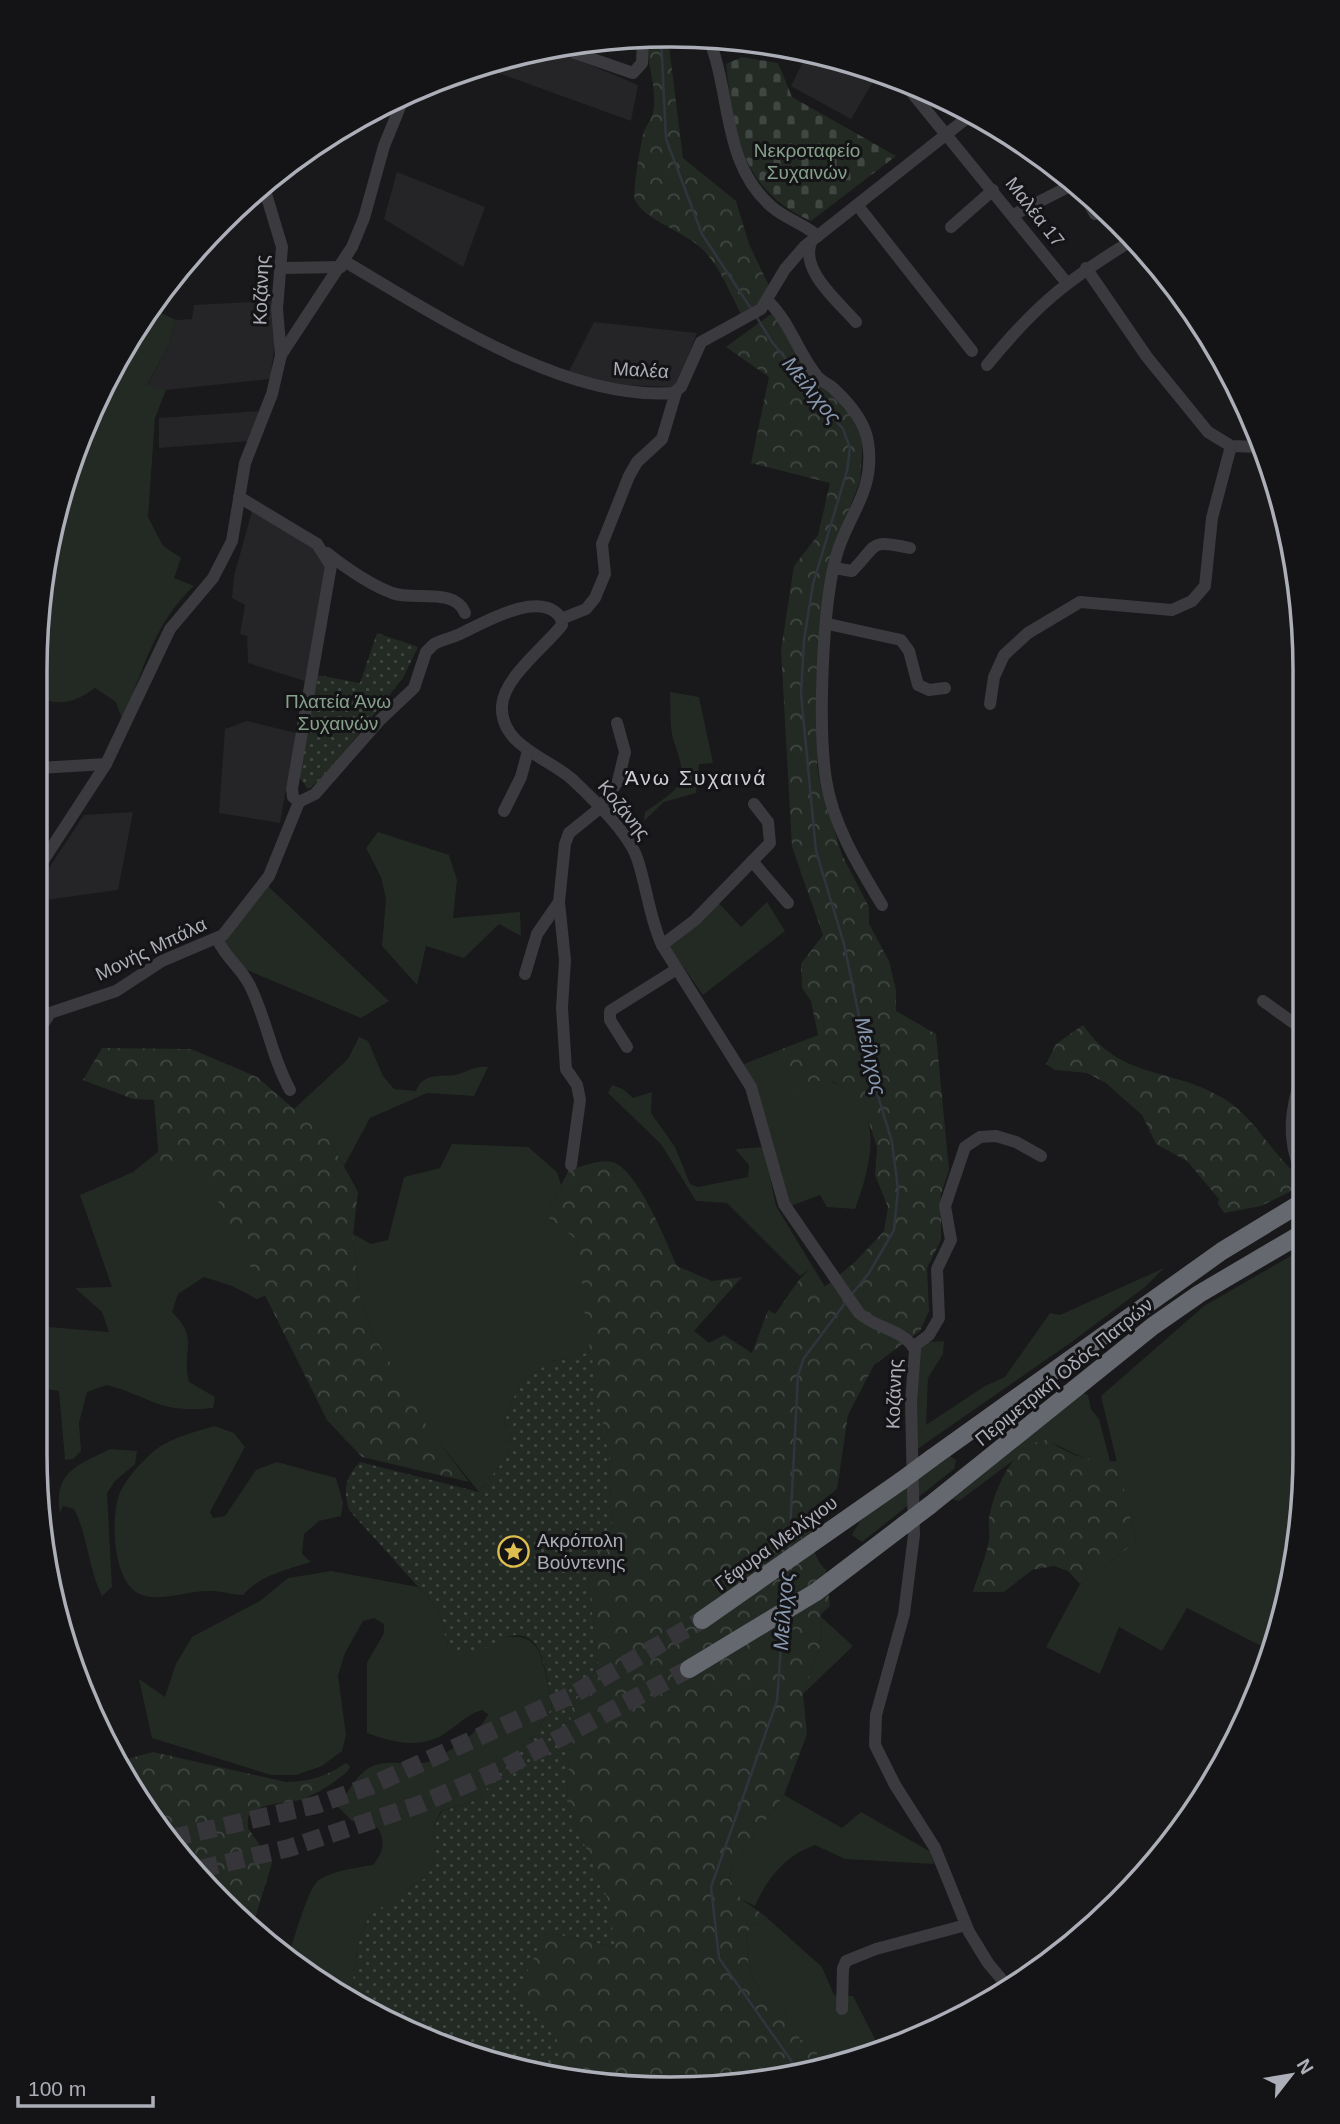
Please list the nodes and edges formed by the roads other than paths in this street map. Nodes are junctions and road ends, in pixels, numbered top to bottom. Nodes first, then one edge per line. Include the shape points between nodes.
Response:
1 (643, 48) edge
2 (712, 49) edge
3 (579, 55) edge
4 (918, 99) edge
5 (399, 109) edge
6 (963, 121) edge
7 (947, 133) junction
8 (1065, 189) edge
9 (993, 190) junction
10 (267, 196) edge
11 (859, 206) junction
12 (1013, 215) junction
13 (951, 227) dead end
14 (815, 238) junction
15 (1124, 245) edge
16 (342, 264) junction
17 (283, 268) junction
18 (1086, 268) junction
19 (1066, 282) junction
20 (759, 310) junction
21 (856, 323) dead end
22 (972, 351) dead end
23 (281, 355) junction
24 (987, 365) dead end
25 (676, 392) junction
26 (1231, 446) junction
27 (1251, 447) edge
28 (239, 497) junction
29 (910, 548) dead end
30 (324, 551) junction
31 (834, 568) junction
32 (465, 613) dead end
33 (561, 619) junction
34 (828, 624) junction
35 (945, 688) dead end
36 (990, 704) dead end
37 (617, 723) dead end
38 (528, 751) junction
39 (106, 764) junction
40 (47, 768) edge
41 (299, 802) junction
42 (754, 804) dead end
43 (600, 808) junction
44 (504, 811) dead end
45 (47, 855) edge
46 (752, 861) junction
47 (559, 902) junction
48 (788, 903) dead end
49 (882, 905) dead end
50 (217, 939) junction
51 (662, 945) junction
52 (677, 969) junction
53 (525, 974) dead end
54 (1263, 1001) dead end
55 (47, 1018) edge
56 (1293, 1023) edge
57 (627, 1047) dead end
58 (290, 1090) dead end
59 (1293, 1121) edge
60 (1293, 1149) edge
61 (1041, 1156) dead end
62 (571, 1165) dead end
63 (1293, 1208) edge
64 (1293, 1239) edge
65 (913, 1347) junction
66 (856, 1512) joint
67 (702, 1620) tunnel mouth
68 (689, 1669) tunnel mouth
69 (966, 1925) junction
70 (1002, 1980) edge
71 (842, 2009) dead end

1 - 3 street via 642,63 633,74
2 - 14 street via 727,124 750,181 773,208
4 - 7 street, Μαλέα 17
5 - 16 street via 364,218
6 - 7 street
7 - 9 street, Μαλέα 17
7 - 11 street
8 - 12 street
9 - 12 street, Μαλέα 17
9 - 13 street
10 - 17 street, Κοζάνης via 281,238
11 - 14 street
11 - 22 street
12 - 19 street, Μαλέα 17
14 - 20 street via 789,264
14 - 21 street via 808,255 814,270
15 - 18 street
16 - 17 street
16 - 23 street
16 - 25 street, Μαλέα via 463,331 557,374 600,387
17 - 23 street, Κοζάνης via 277,309
18 - 19 street
18 - 26 street via 1168,383 1208,432
19 - 24 street via 1031,313
20 - 25 street, Μαλέα via 701,342
20 - 31 street via 783,320 815,373 858,417 868,438 867,481
23 - 28 street, Κοζάνης via 245,463
25 - 33 street via 662,439 629,476 602,547 605,574 595,598 586,609
26 - 27 street
26 - 36 street via 1212,518 1209,572 1202,592 1184,607 1172,610 1080,601 1028,633 1004,655 994,677
28 - 30 street
28 - 39 street, Κοζάνης via 234,534 223,562 170,629
29 - 31 street via 880,542 852,571
30 - 32 street via 391,593 448,597 457,600
30 - 41 street via 331,574 292,789
31 - 34 street
33 - 38 street, Κοζάνης via 562,625 519,674 503,701 505,722
33 - 41 street via 544,608 511,610 434,644 426,652 414,688 315,794
34 - 35 street via 901,640 909,651 918,685 929,690
34 - 49 street via 824,661 826,781 851,854
37 - 43 street via 624,763
38 - 43 street, Κοζάνης via 569,777
38 - 44 street
39 - 40 street
39 - 45 street, Κοζάνης
41 - 50 street, Μονής Μπάλα via 269,876 239,918
42 - 46 street via 771,831 770,843
43 - 47 street via 569,833
43 - 51 street, Κοζάνης via 636,855
46 - 48 street
46 - 51 street via 695,920
47 - 53 street via 537,934
47 - 62 street via 565,951 566,1069 580,1100
50 - 55 street, Μονής Μπάλα via 162,961 116,991
50 - 58 street via 227,959 249,983
51 - 52 street, Κοζάνης
52 - 57 street via 610,1011 610,1020
52 - 65 street, Κοζάνης via 751,1087 784,1204 864,1318 902,1336
54 - 56 street
59 - 60 street
61 - 65 street via 996,1136 980,1137 965,1147 945,1206 951,1240 937,1269 939,1318 929,1335
63 - 66 highway, Περιμετρική Οδός Πατρών, bridge via 1222,1251
64 - 68 highway, Περιμετρική Οδός Πατρών, bridge via 1153,1326 862,1558
65 - 69 street, Κοζάνης via 912,1552 899,1636 876,1714 875,1745 935,1848
66 - 67 highway, Γέφυρα Μειλίχιου
69 - 70 street, Κοζάνης
69 - 71 street via 846,1961

